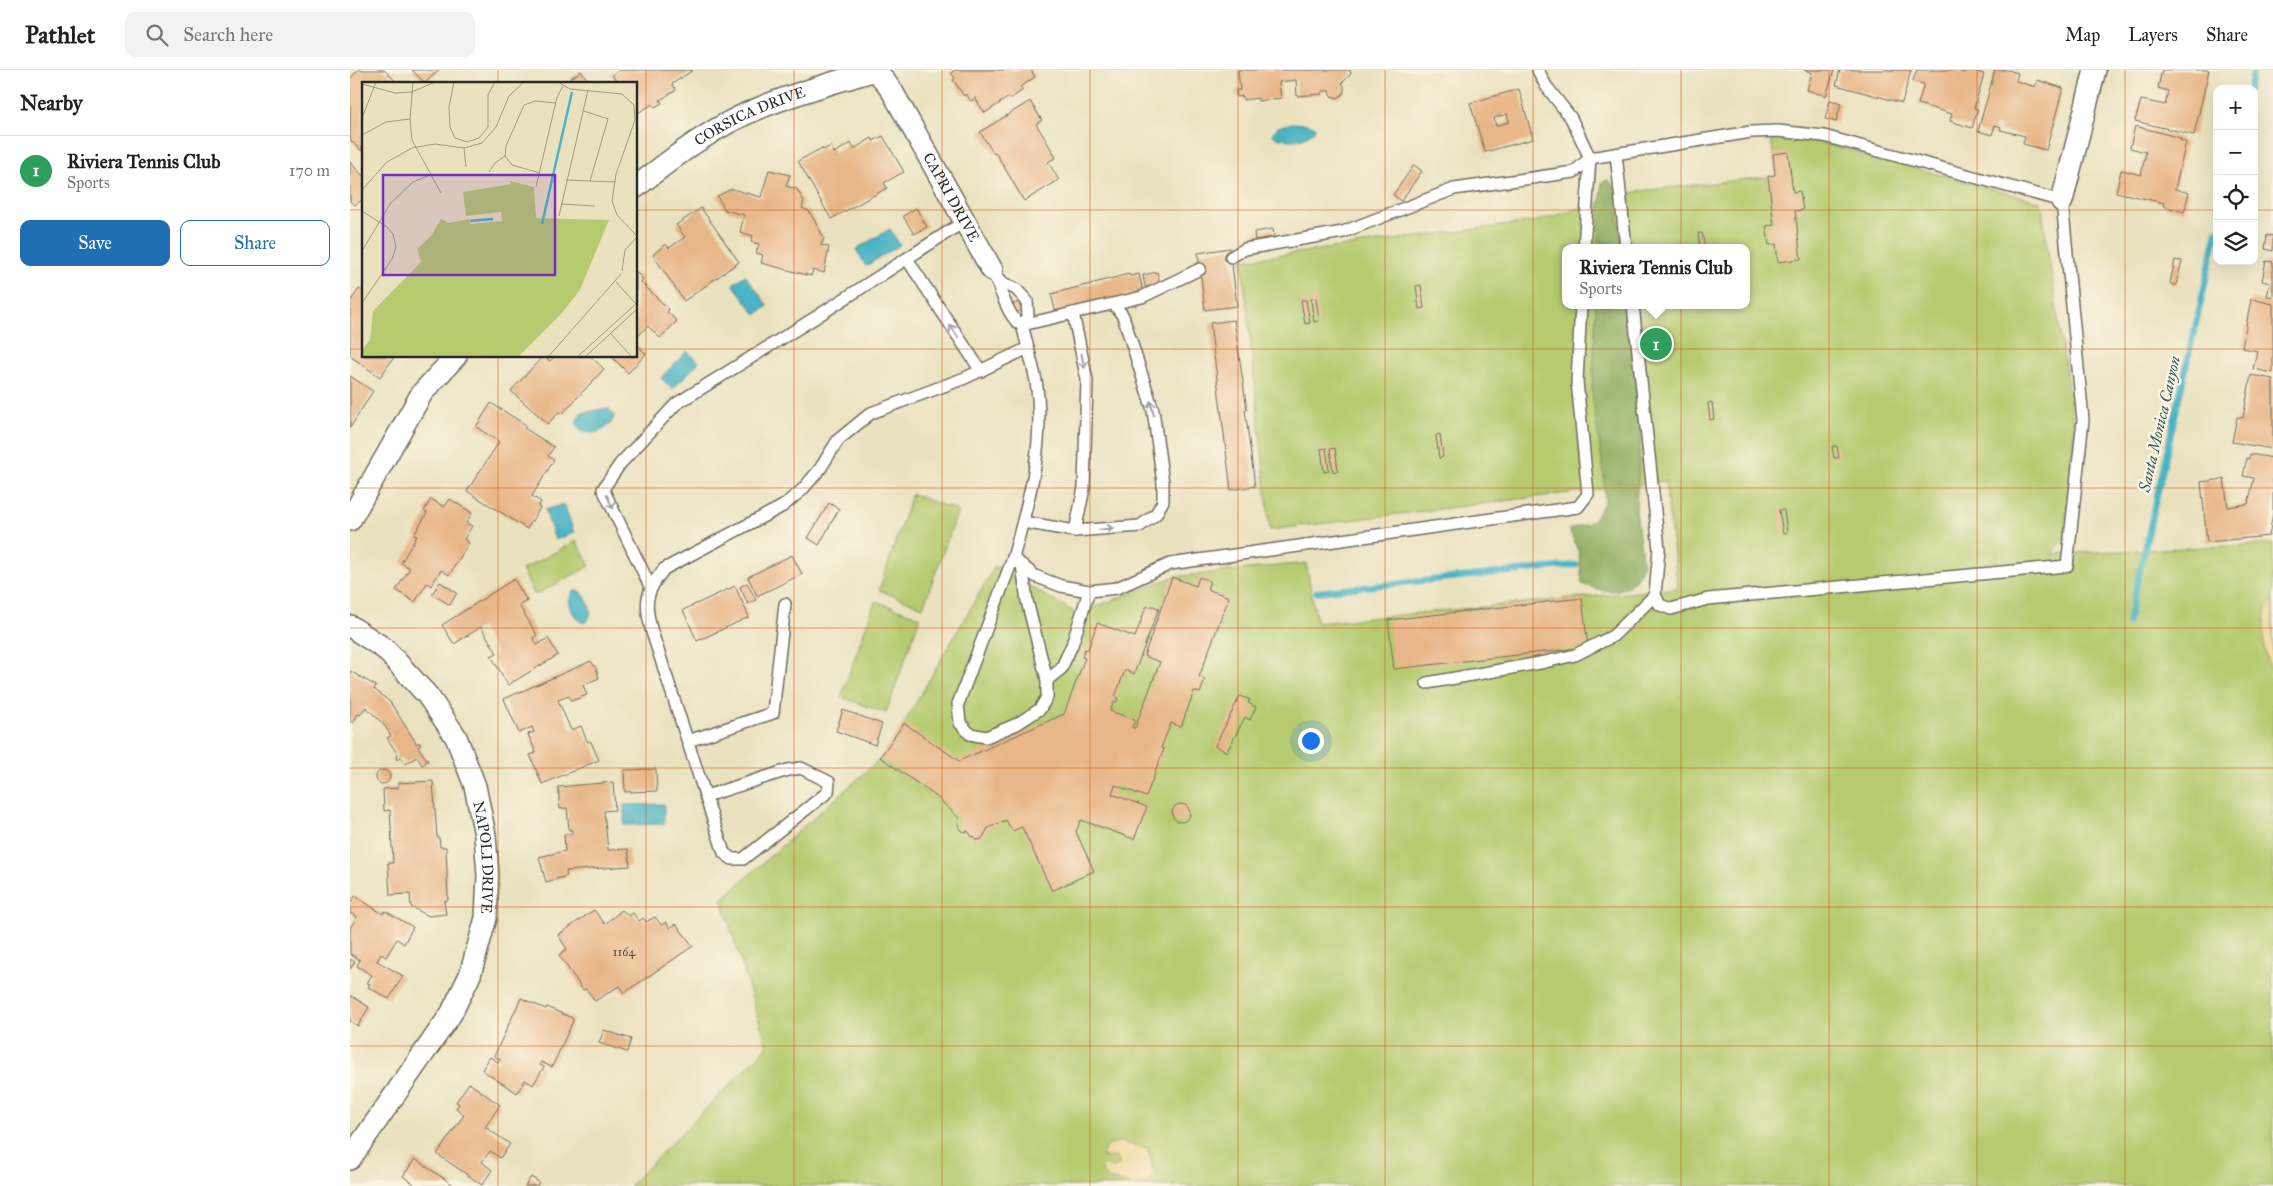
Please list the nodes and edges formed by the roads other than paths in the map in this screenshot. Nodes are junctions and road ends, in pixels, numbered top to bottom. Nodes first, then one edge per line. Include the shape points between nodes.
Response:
1 (875, 70) edge
2 (1538, 70) edge
3 (2095, 70) edge
4 (1616, 154) junction
5 (1590, 158) junction
6 (638, 185) edge
7 (2062, 201) junction
8 (965, 221) junction
9 (1584, 244) edge
10 (1626, 244) edge
11 (1231, 257) dead end
12 (907, 259) junction
13 (1200, 269) dead end
14 (992, 270) junction
15 (1114, 304) junction
16 (1581, 309) edge
17 (1633, 309) edge
18 (1073, 313) junction
19 (1022, 325) junction
20 (1028, 348) junction
21 (454, 358) edge
22 (981, 371) junction
23 (350, 520) edge
24 (1023, 522) junction
25 (1075, 531) junction
26 (1013, 558) junction
27 (1022, 565) junction
28 (650, 588) junction
29 (1089, 591) junction
30 (1655, 595) junction
31 (785, 604) dead end
32 (350, 626) edge
33 (1047, 680) junction
34 (1427, 682) dead end
35 (688, 741) junction
36 (706, 796) junction
37 (350, 1159) edge

1 - 6 street, CORSICA DRIVE via 761,107 683,150
1 - 8 street, CAPRI DRIVE via 892,91
2 - 5 lane via 1571,118
3 - 7 street
4 - 5 lane
4 - 7 lane via 1751,132 1778,131 1824,136
4 - 10 lane
5 - 9 lane
5 - 11 lane via 1574,172 1454,189 1343,232 1245,249
7 - 30 lane via 2083,420 2067,566 1708,598 1671,609 1660,605
8 - 12 lane
8 - 14 street, CAPRI DRIVE
22 -> 12 lane
12 -> 28 lane via 676,404 634,448 603,489
13 - 15 lane via 1142,297
14 - 19 lane, CAPRI DRIVE via 1012,316
14 - 19 lane via 1027,301 1028,315
15 - 18 lane
25 -> 15 lane via 1140,526 1156,514 1163,500 1154,410 1123,316
16 - 29 lane via 1577,381 1588,494 1578,507 1170,564 1116,588
17 - 30 lane via 1659,549
18 - 19 lane
18 -> 25 lane via 1087,380 1084,488
19 - 20 lane
20 - 22 lane
20 - 24 lane via 1036,382 1038,458
21 - 23 street via 422,393
22 - 28 lane via 871,413 838,440 820,469 783,506 664,570
24 - 25 lane
24 - 26 lane
26 - 27 lane
26 - 33 lane via 958,704 960,722 970,734 986,736 1017,724 1040,709 1047,696
27 - 29 lane via 1035,576 1061,586
27 - 33 lane via 1027,601
28 - 35 lane via 646,611
29 - 33 lane via 1061,669
30 - 34 lane via 1613,636 1575,654
31 - 35 lane via 773,713
32 - 37 street, NAPOLI DRIVE via 385,649 428,696 456,737 475,786 485,835 488,874 486,918 470,975 451,1014
35 - 36 lane
36 - 36 lane via 724,853 732,859 743,859 828,792 829,782 801,768

